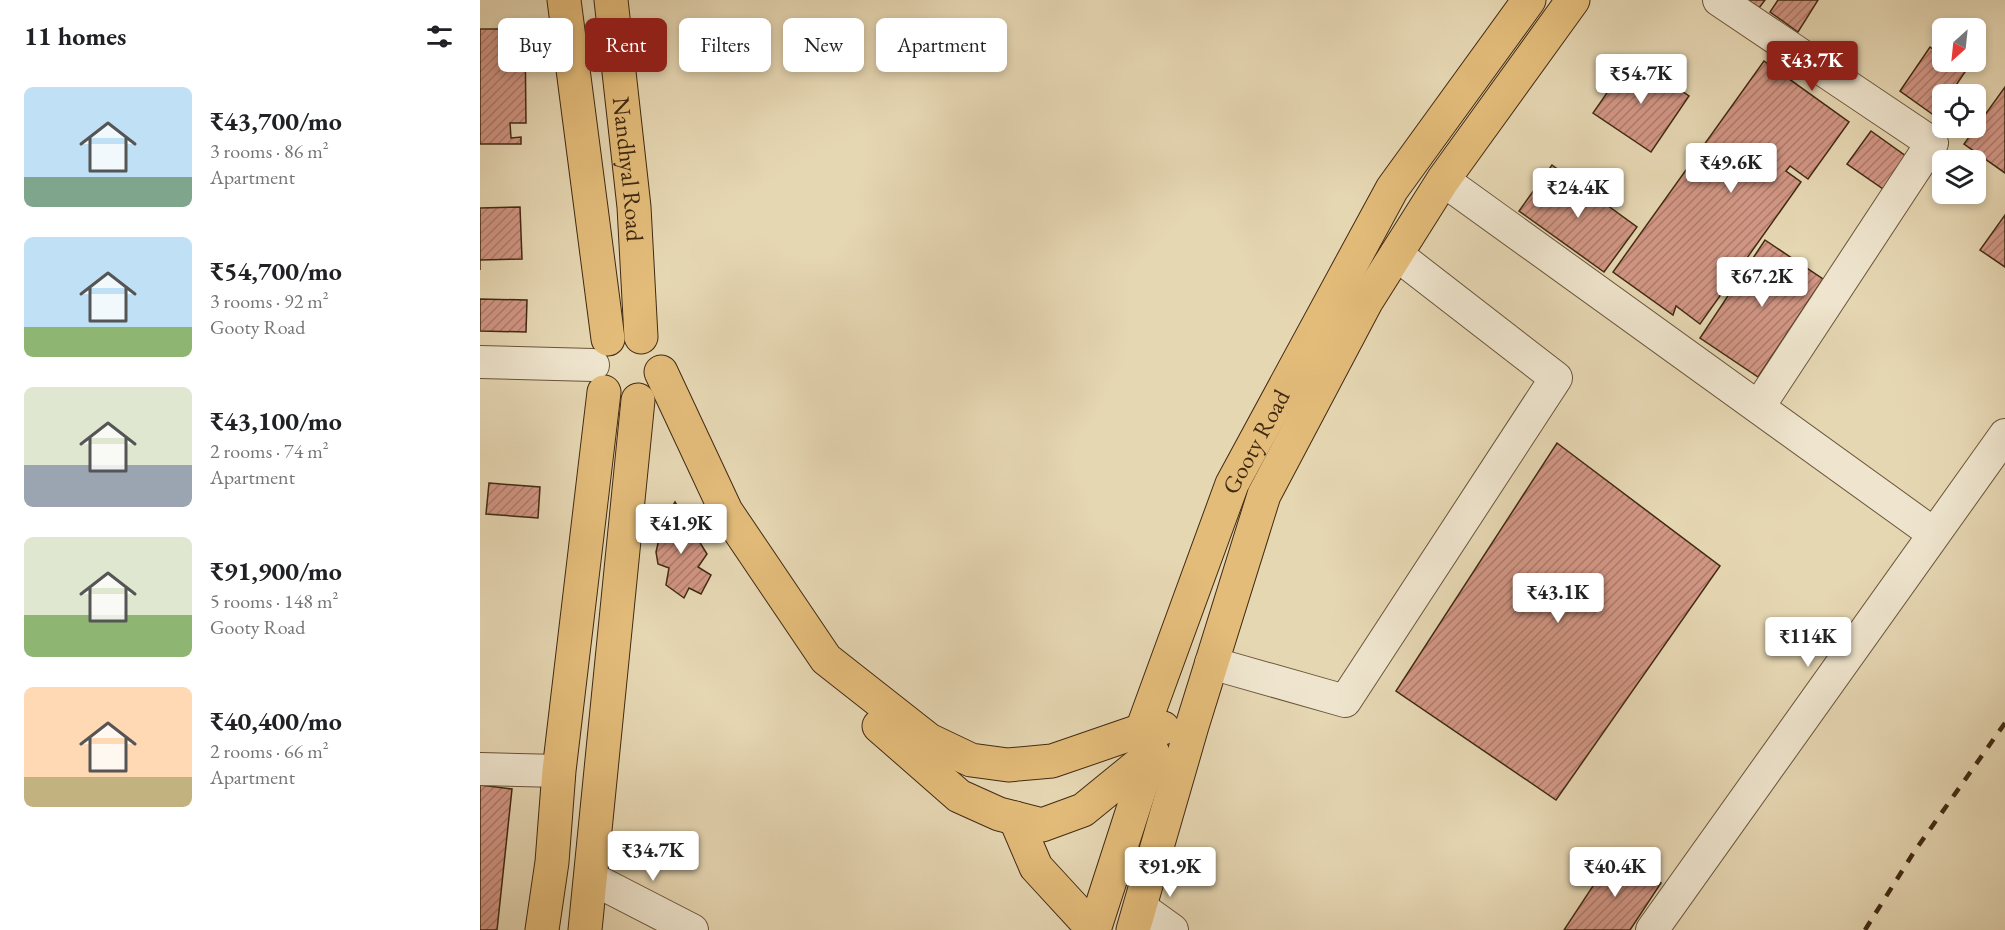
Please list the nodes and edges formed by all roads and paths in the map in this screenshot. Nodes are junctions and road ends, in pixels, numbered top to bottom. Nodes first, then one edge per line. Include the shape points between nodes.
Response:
1 (564, 0) edge
2 (611, 0) edge
3 (1529, 0) edge
4 (1574, 0) edge
5 (1719, 0) edge
6 (1443, 180) junction
7 (1396, 254) junction
8 (641, 337) junction
9 (480, 362) edge
10 (602, 365) junction
11 (661, 372) junction
12 (638, 400) junction
13 (1759, 406) junction
14 (2005, 435) edge
15 (1934, 534) junction
16 (1211, 663) junction
17 (833, 665) junction
18 (1192, 726) junction
19 (1147, 742) junction
20 (480, 769) edge
21 (559, 771) junction
22 (1015, 818) junction
23 (591, 878) junction
24 (1136, 919) edge
25 (542, 930) edge
26 (585, 930) edge
27 (692, 930) edge
28 (1094, 930) edge
29 (1172, 930) edge
30 (1652, 930) edge

1 - 10 main road
2 - 8 main road, Nandhyal Road via 634,207
3 - 19 main road, Gooty Road via 1392,189 1232,484
4 - 6 main road, Gooty Road
5 - 13 street via 1932,142
6 - 7 main road, Gooty Road
6 - 13 street
7 - 16 main road, Gooty Road via 1366,302 1264,495
7 - 16 street via 1556,378 1345,701
8 - 10 main road via 624,334
8 - 11 main road via 659,355
9 - 10 street
10 - 12 main road via 620,401
10 - 21 main road
11 - 12 main road via 653,389
11 - 17 main road via 726,511
12 - 23 main road
13 - 15 street
14 - 15 street
15 - 30 street
16 - 18 main road, Gooty Road
17 - 19 main road via 929,740 971,760 1008,765 1052,761
17 - 22 main road via 840,685 912,757 959,796
18 - 19 main road
18 - 24 main road, Gooty Road
19 - 22 main road via 1083,810 1042,825
19 - 28 main road, Gooty Road
20 - 21 street
21 - 25 main road
22 - 28 main road via 1036,867
23 - 26 main road
23 - 27 street
24 - 29 street

